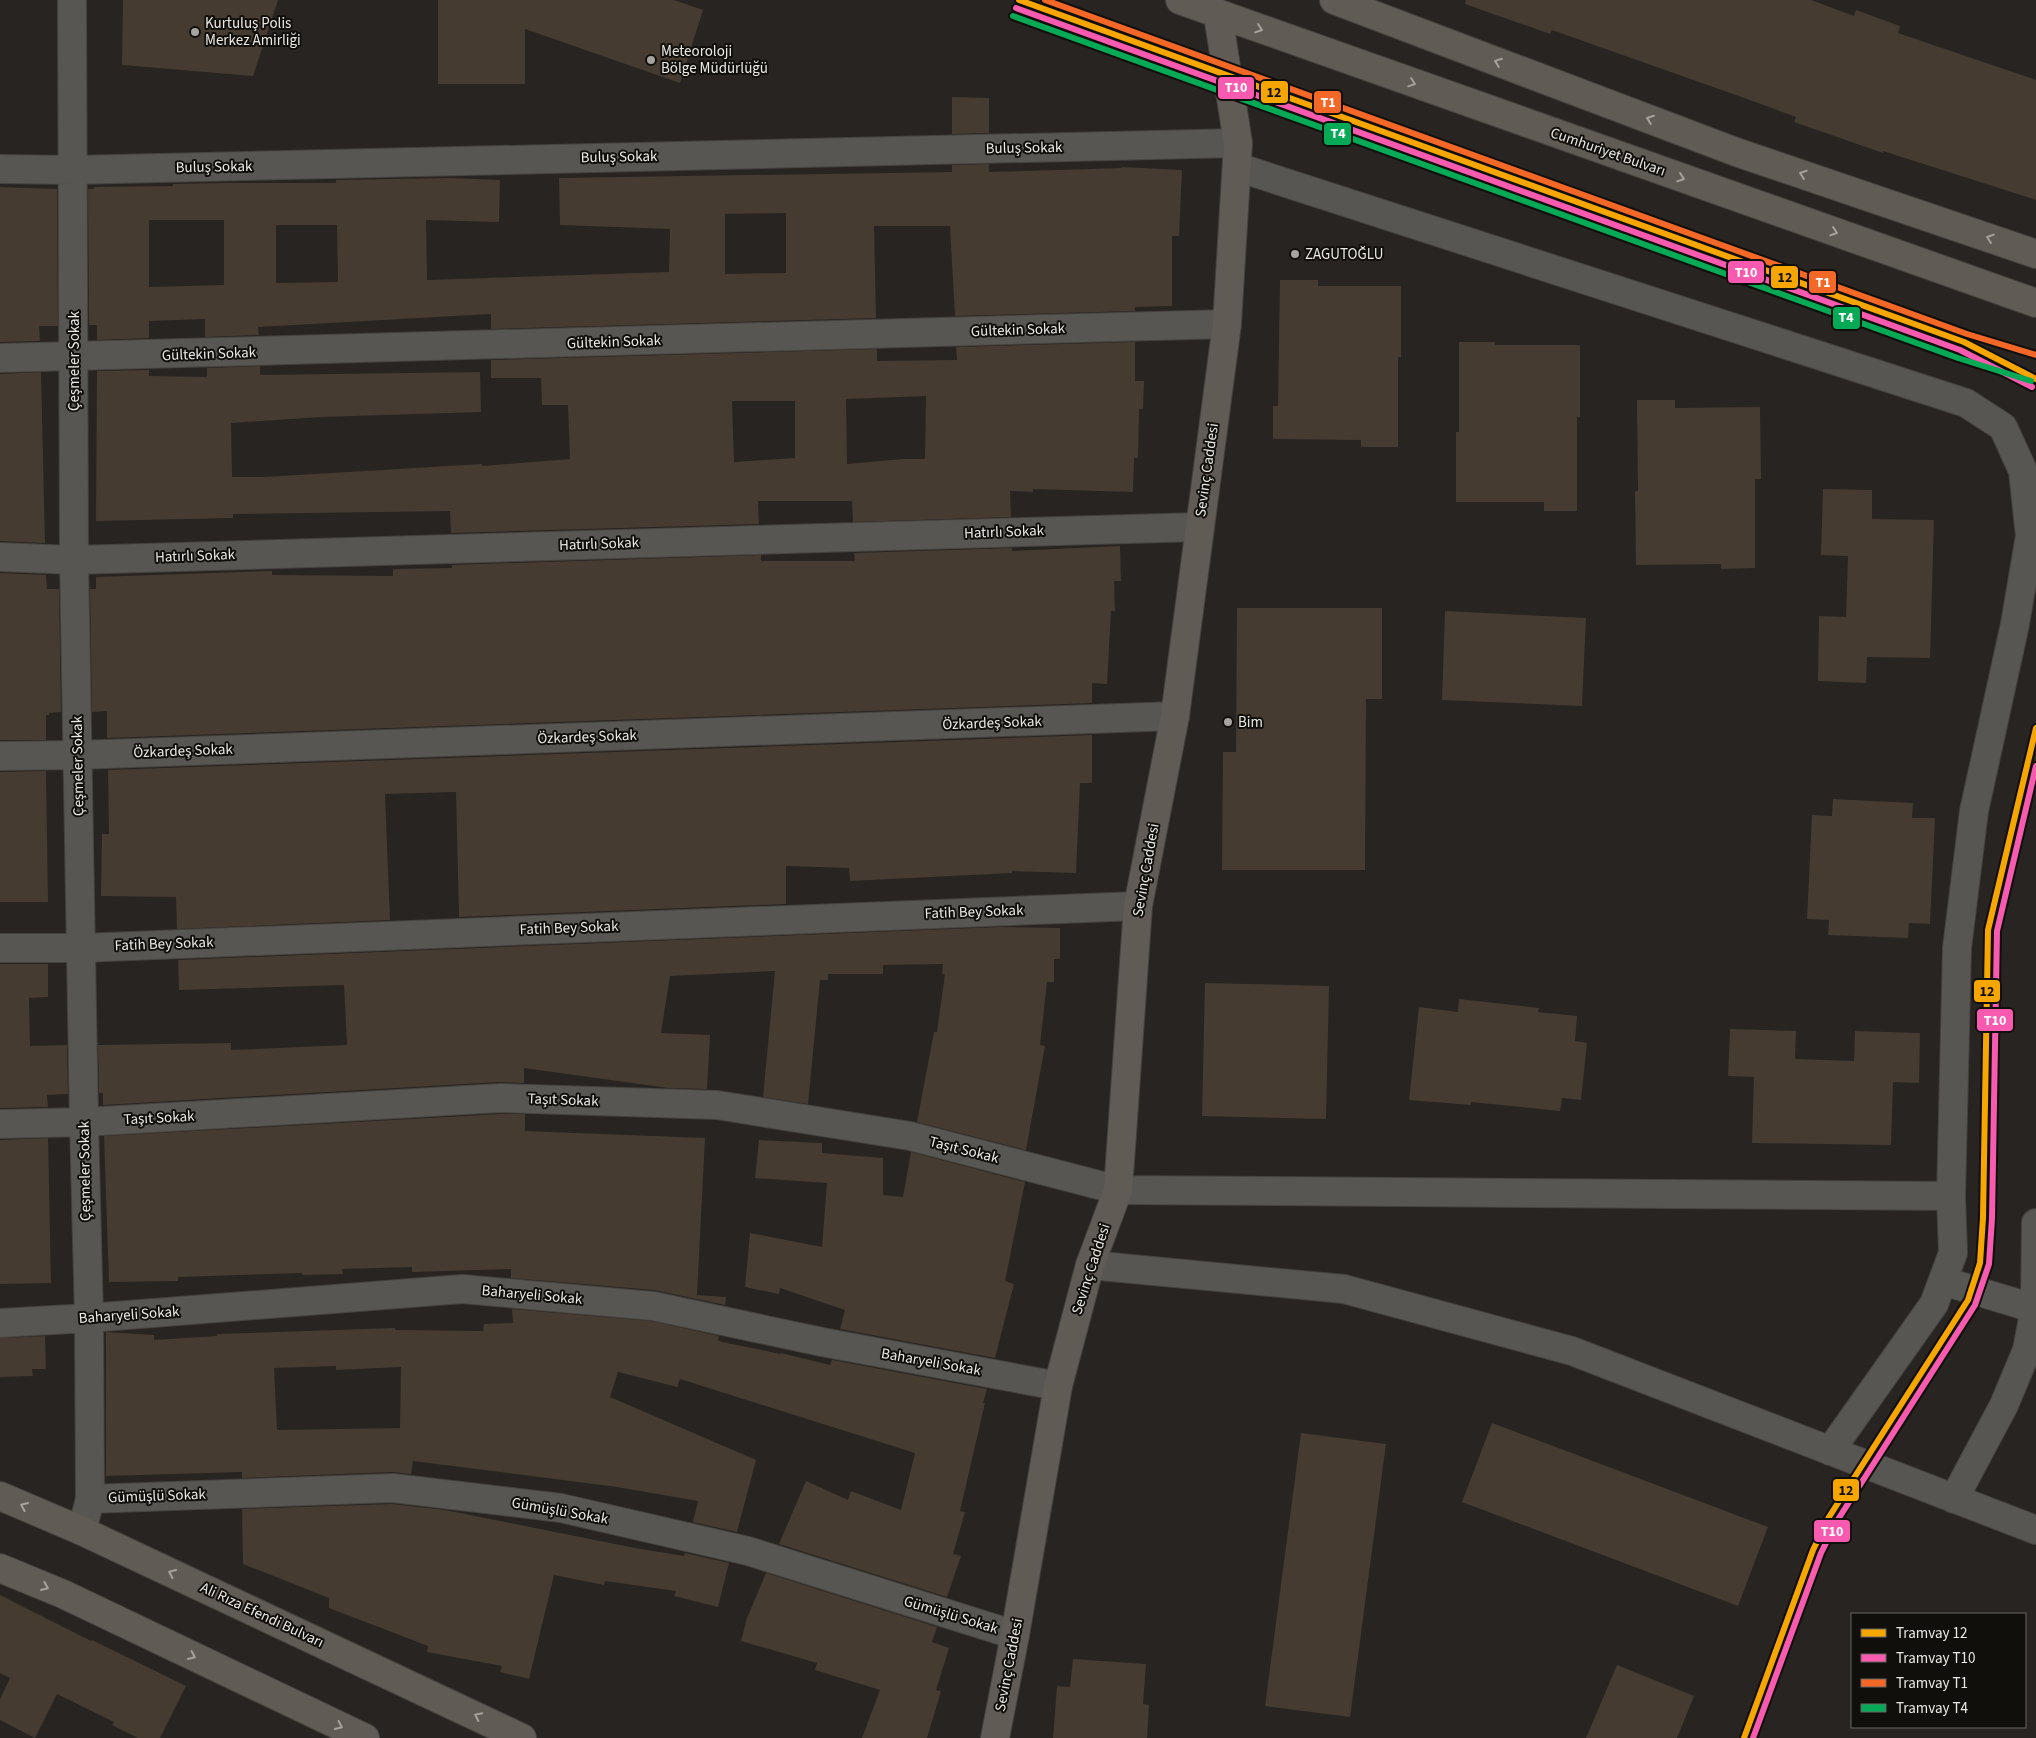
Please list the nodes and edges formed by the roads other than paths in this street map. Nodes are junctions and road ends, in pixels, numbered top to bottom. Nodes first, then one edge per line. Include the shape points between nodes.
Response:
1 (72, 0) edge
2 (1180, 0) edge
3 (1334, 0) edge
4 (1211, 7) edge
5 (1238, 155) junction
6 (0, 169) edge
7 (73, 170) junction
8 (2036, 254) edge
9 (2036, 304) edge
10 (1227, 324) junction
11 (0, 358) edge
12 (74, 358) junction
13 (1199, 527) junction
14 (0, 558) edge
15 (74, 560) junction
16 (1175, 716) junction
17 (77, 755) junction
18 (0, 756) edge
19 (1138, 906) junction
20 (0, 948) edge
21 (82, 948) junction
22 (84, 1122) junction
23 (0, 1124) edge
24 (1118, 1190) junction
25 (1951, 1196) junction
26 (2036, 1223) edge
27 (1090, 1265) junction
28 (1943, 1280) junction
29 (2035, 1309) edge
30 (89, 1318) junction
31 (0, 1323) edge
32 (1058, 1386) junction
33 (1830, 1451) junction
34 (0, 1496) edge
35 (90, 1499) junction
36 (1954, 1499) junction
37 (2036, 1530) edge
38 (82, 1531) junction
39 (0, 1568) edge
40 (1015, 1635) junction
41 (365, 1738) edge
42 (522, 1738) edge
43 (995, 1738) edge

1 - 7 street, Çeşmeler Sokak
2 - 4 main road, Cumhuriyet Bulvarı
8 -> 3 main road via 1736,152
4 - 5 main road, Sevinç Caddesi
4 -> 9 main road, Cumhuriyet Bulvarı
5 - 7 street, Buluş Sokak
5 - 10 main road, Sevinç Caddesi
5 - 25 street, Buluş Sokak via 1966,403 2003,427 2023,471 2030,536 2015,624 1974,811 1957,948
6 - 7 street, Buluş Sokak
7 - 12 street, Çeşmeler Sokak
10 - 12 street, Gültekin Sokak
10 - 13 main road, Sevinç Caddesi
11 - 12 street, Gültekin Sokak
12 - 15 street, Çeşmeler Sokak
13 - 15 street, Hatırlı Sokak
13 - 16 main road, Sevinç Caddesi
14 - 15 street, Hatırlı Sokak
15 - 17 street, Çeşmeler Sokak
16 - 17 street, Özkardeş Sokak
16 - 19 main road, Sevinç Caddesi
17 - 18 street, Özkardeş Sokak
17 - 21 street, Çeşmeler Sokak
19 - 21 street, Fatih Bey Sokak
19 - 24 main road, Sevinç Caddesi
20 - 21 street, Fatih Bey Sokak
21 - 22 street, Çeşmeler Sokak
22 - 23 street, Taşıt Sokak
22 - 24 street, Taşıt Sokak via 500,1098 717,1105 910,1136
22 - 30 street, Çeşmeler Sokak
24 - 25 street, Taşıt Sokak
24 - 27 main road, Sevinç Caddesi
25 - 28 street, Buluş Sokak via 1953,1253
26 - 29 street
27 - 32 main road, Sevinç Caddesi
27 - 33 street via 1344,1289 1572,1351
28 - 29 street
28 - 33 street, Buluş Sokak via 1934,1304
29 - 36 street via 2027,1350 2004,1405
30 - 31 street, Baharyeli Sokak
30 - 32 street, Baharyeli Sokak via 462,1289 654,1306 822,1342
30 - 35 street, Çeşmeler Sokak
32 - 40 main road, Sevinç Caddesi
33 - 36 street
38 -> 34 main road, Ali Rıza Efendi Bulvarı
35 - 38 street, Çeşmeler Sokak
35 - 40 street, Gümüşlü Sokak via 393,1488 562,1508 748,1551
36 - 37 street
42 -> 38 main road, Ali Rıza Efendi Bulvarı
39 -> 41 main road via 63,1594
40 - 43 main road, Sevinç Caddesi

